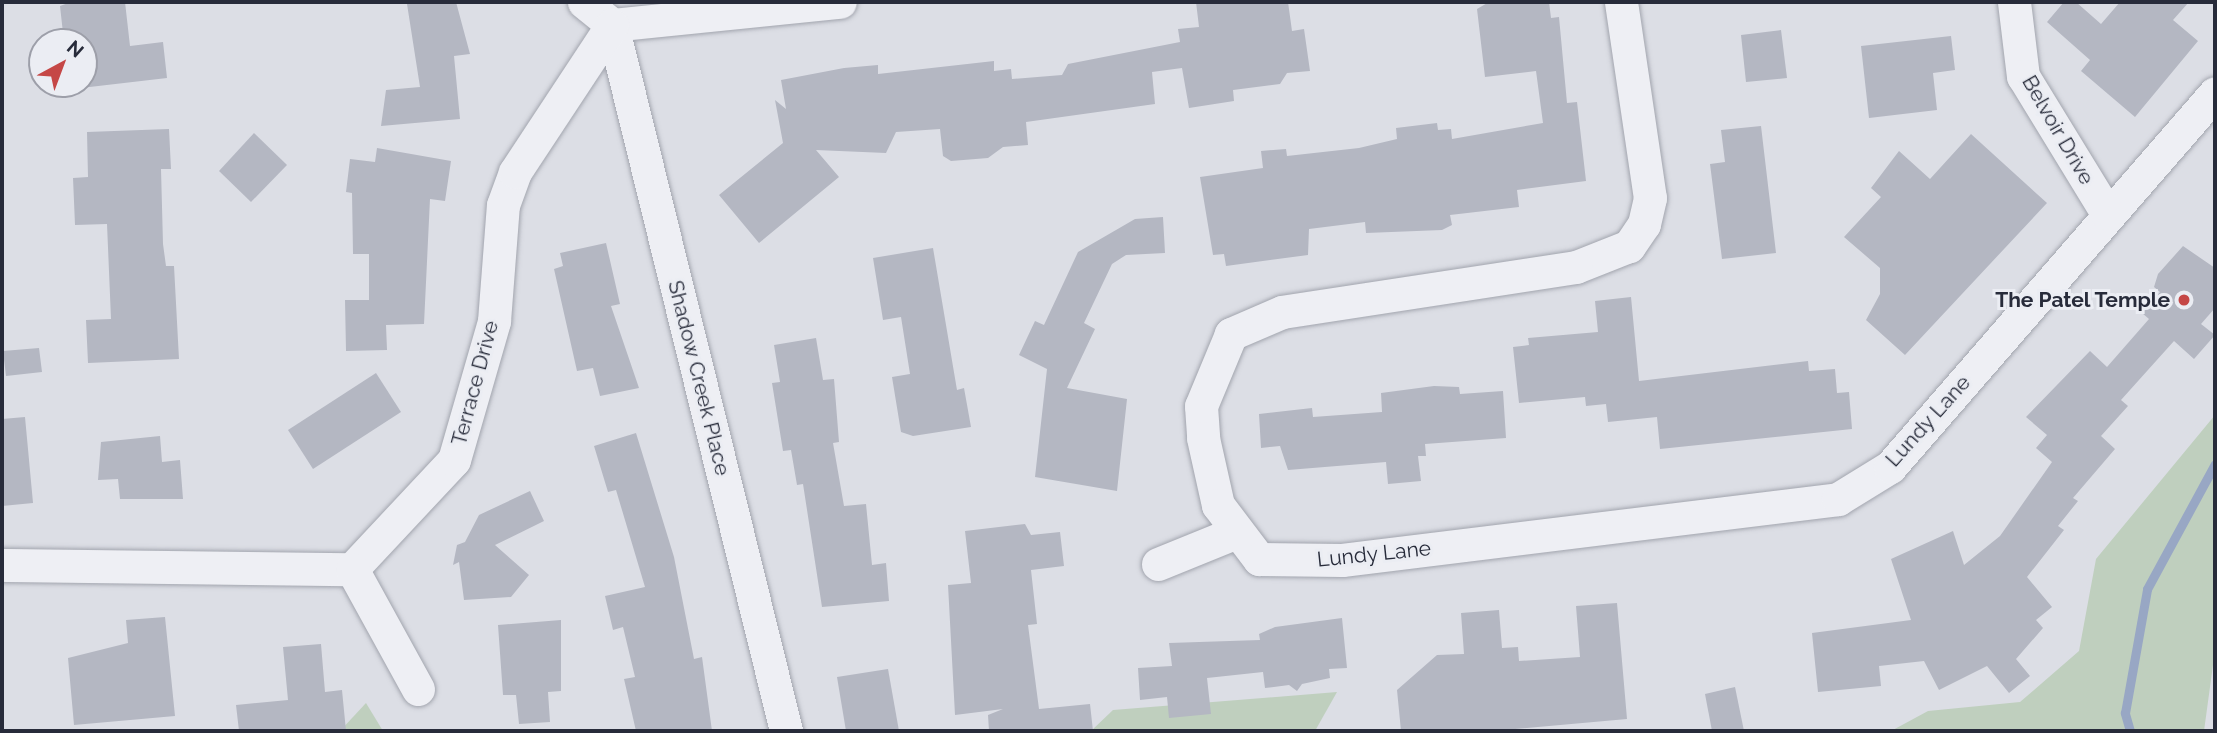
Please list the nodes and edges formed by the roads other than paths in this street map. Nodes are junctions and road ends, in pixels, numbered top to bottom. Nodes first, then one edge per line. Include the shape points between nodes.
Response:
1 (584, 2) edge
2 (840, 2) edge
3 (1621, 2) edge
4 (2014, 2) edge
5 (612, 25) junction
6 (2215, 93) edge
7 (2108, 213) junction
8 (1237, 532) junction
9 (1158, 564) dead end
10 (2, 565) edge
11 (352, 569) junction
12 (418, 689) dead end
13 (786, 731) edge

1 - 5 street
2 - 5 street
3 - 8 street, Lundy Lane via 1650,198 1644,225 1629,246 1576,267 1282,312 1231,334 1201,406 1218,505
4 - 7 street, Belvoir Drive via 2023,76
5 - 11 street, Terrace Drive via 515,172 503,205 494,321 454,460
5 - 13 street, Shadow Creek Place
6 - 7 street, Lundy Lane
7 - 8 street, Lundy Lane via 1890,467 1838,499 1342,560 1259,559
8 - 9 street
10 - 11 street
11 - 12 street

